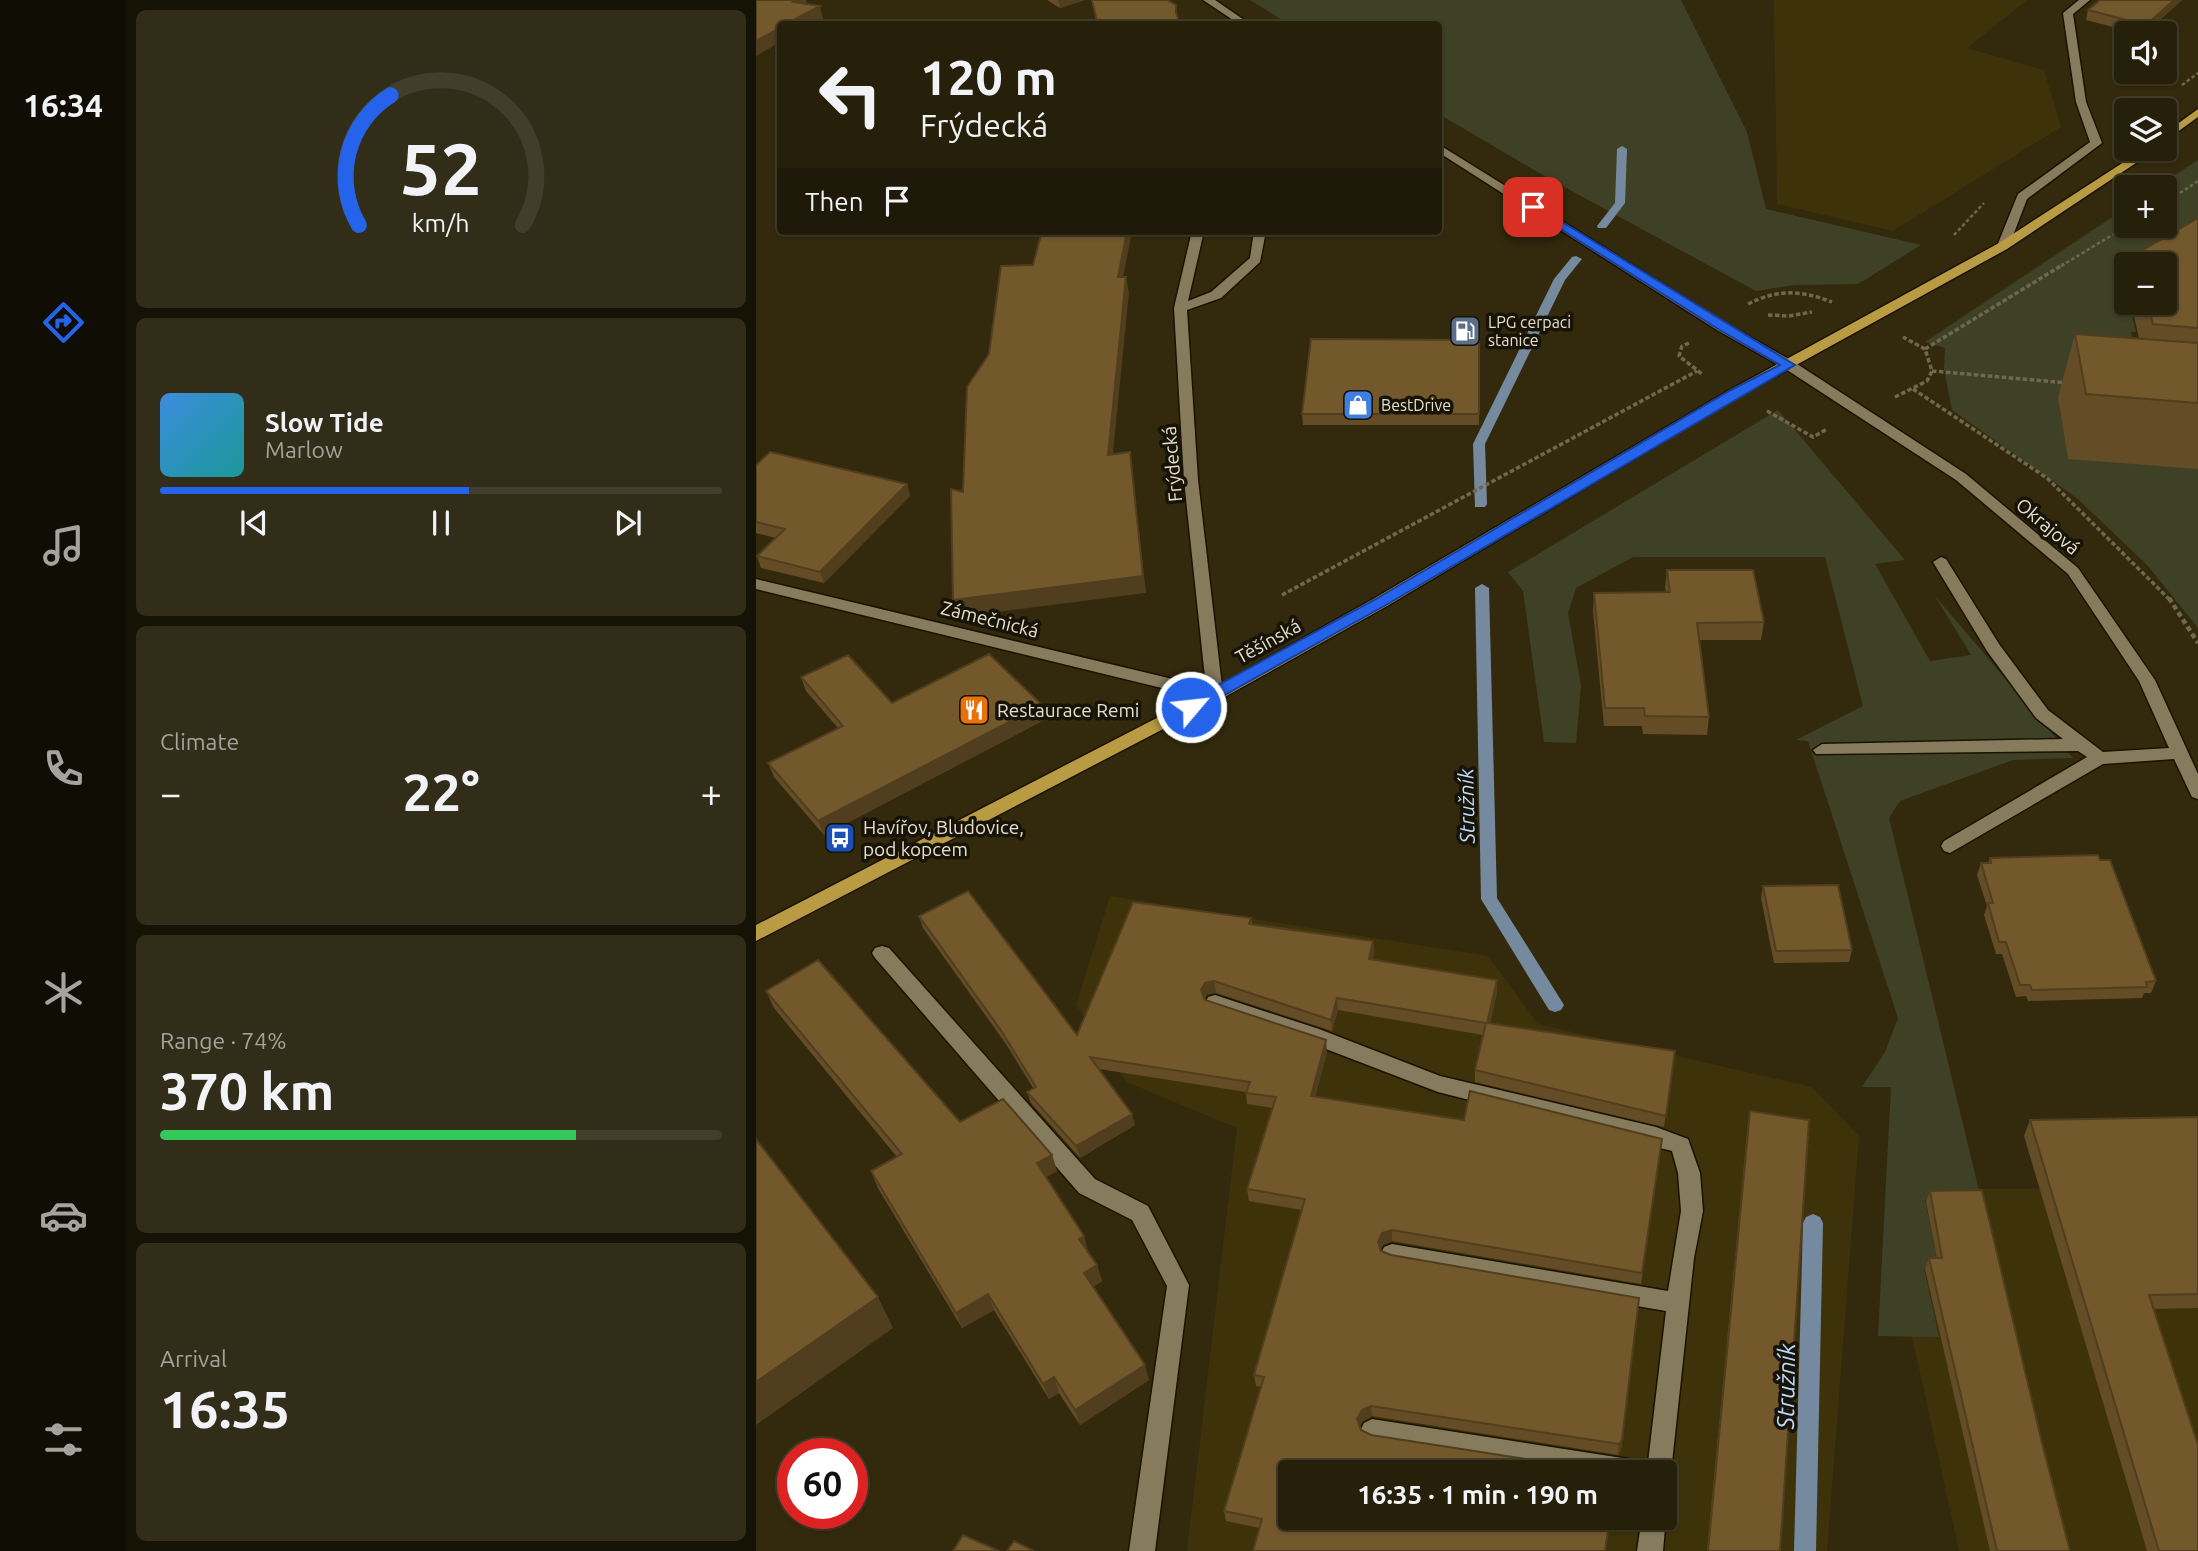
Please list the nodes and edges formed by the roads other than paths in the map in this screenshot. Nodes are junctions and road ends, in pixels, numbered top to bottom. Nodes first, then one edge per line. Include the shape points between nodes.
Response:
1 (1208, 0) edge
2 (2085, 0) edge
3 (1240, 21) edge
4 (2198, 112) edge
5 (2177, 129) edge
6 (1442, 150) edge
7 (2133, 161) edge
8 (1197, 235) edge
9 (1259, 235) edge
10 (2003, 246) junction
11 (1180, 308) junction
12 (1789, 365) junction
13 (1941, 562) dead end
14 (756, 584) edge
15 (1215, 695) junction
16 (2083, 746) junction
17 (1822, 750) dead end
18 (2180, 753) junction
19 (2099, 758) junction
20 (2198, 793) edge
21 (1950, 846) dead end
22 (756, 934) edge
23 (882, 953) dead end
24 (1215, 1003) edge
25 (1392, 1254) edge
26 (1678, 1303) junction
27 (1372, 1431) dead end
28 (1558, 1460) edge
29 (1660, 1460) edge
30 (1652, 1530) edge
31 (1142, 1551) edge
32 (1650, 1551) edge

1 - 3 street
2 - 10 street via 2068,13 2081,102 2096,143 2022,197
4 - 5 main road
6 - 12 street
7 - 10 main road, Těšínská
8 - 11 street, Frýdecká
9 - 11 street via 1256,259 1216,295
10 - 12 main road, Těšínská
11 - 15 street, Frýdecká via 1191,480
12 - 15 main road, Těšínská
12 - 18 street, Okrajová via 1961,477 2073,571 2147,680
13 - 16 street via 1993,647 2042,714
14 - 15 street, Zámečnická
15 - 22 main road, Těšínská
16 - 17 street
16 - 19 street
18 - 19 street
18 - 20 street, Okrajová
19 - 21 street
23 - 31 street via 1087,1185 1140,1213 1178,1285
24 - 26 street via 1438,1084 1681,1145 1692,1211
25 - 26 street
26 - 29 street
27 - 28 street
30 - 32 street

